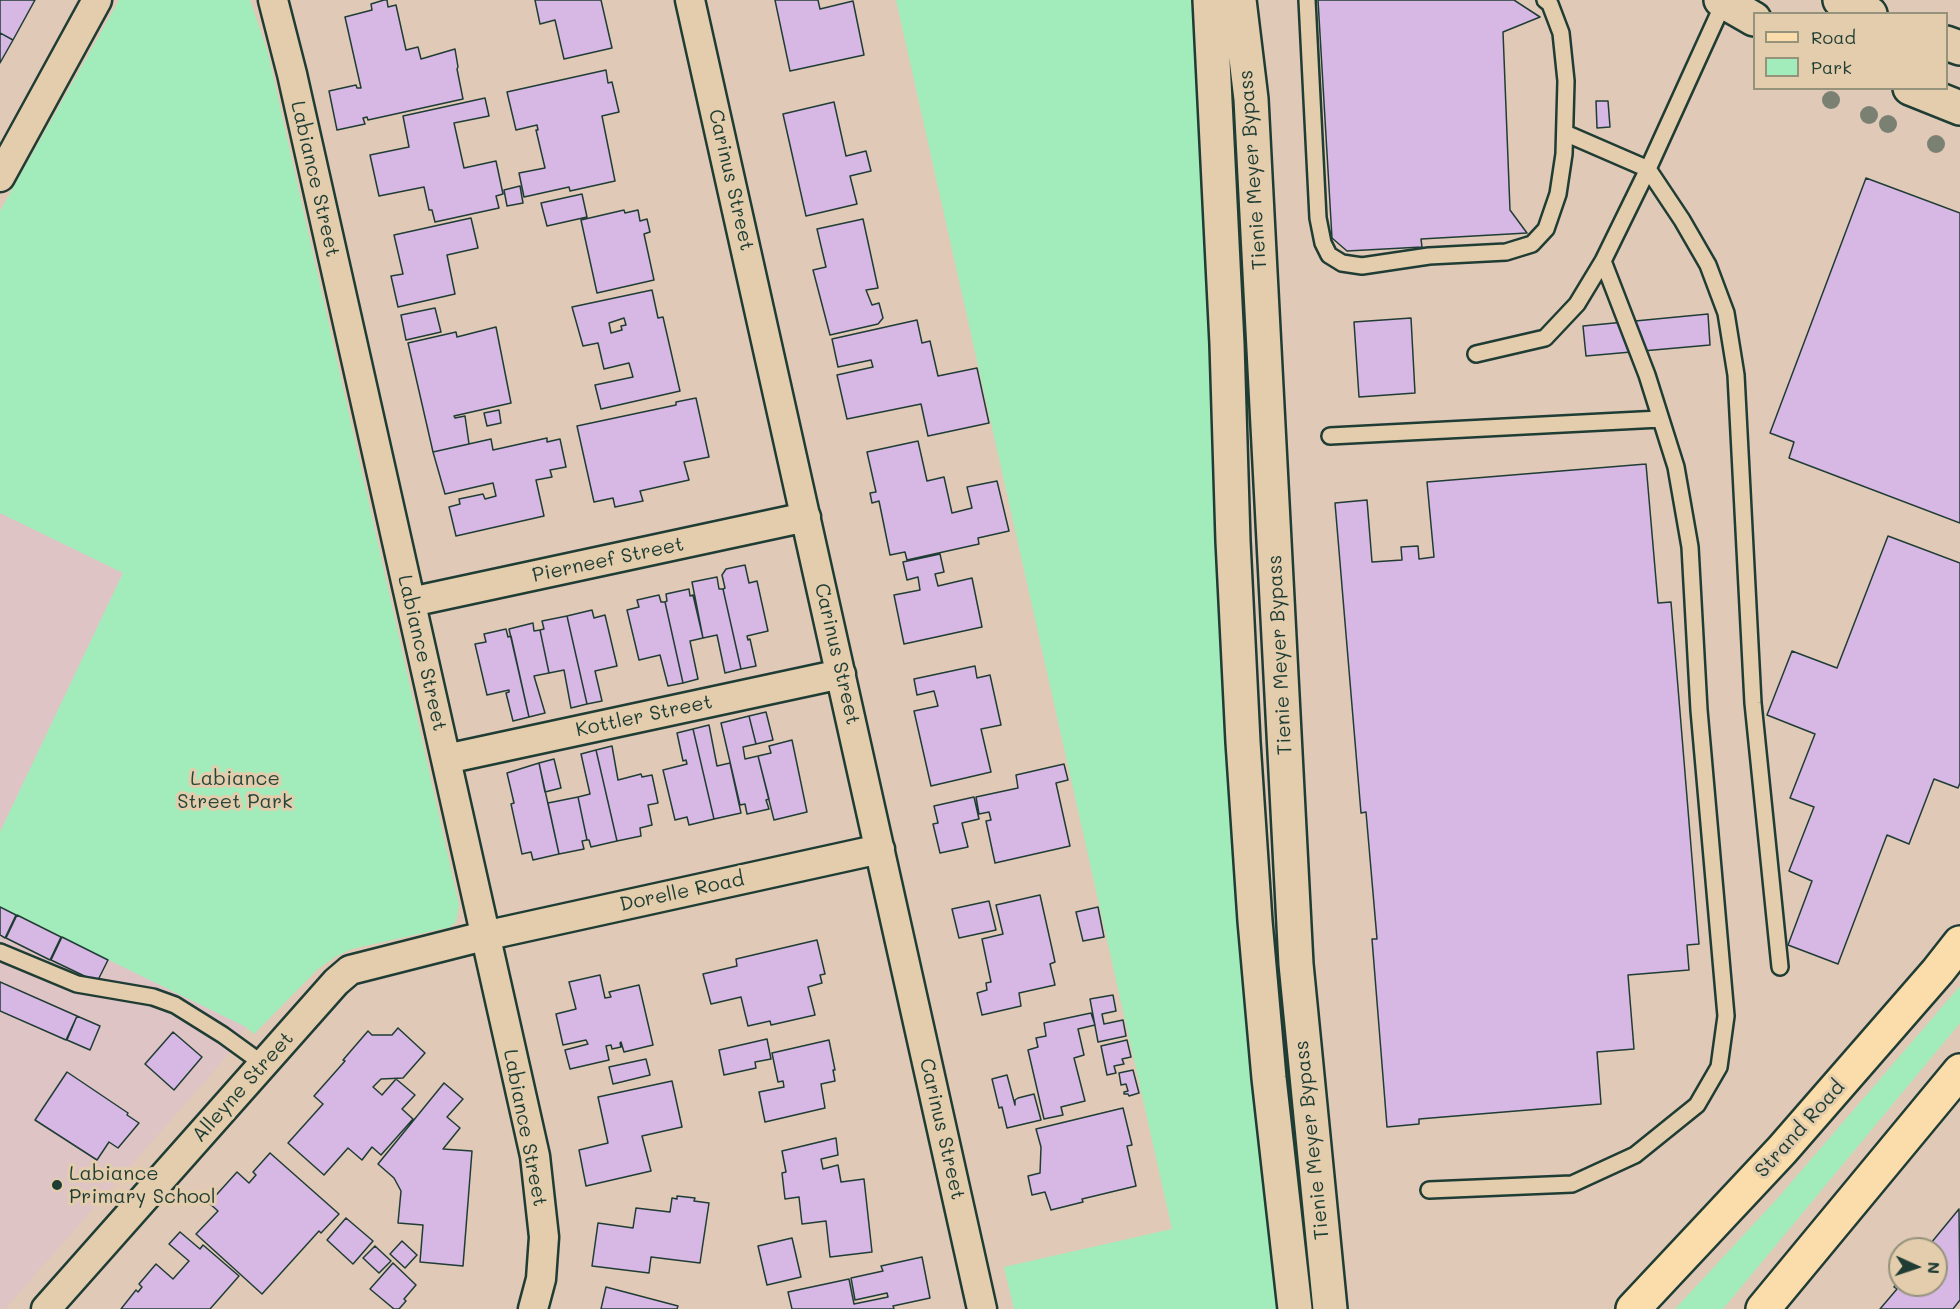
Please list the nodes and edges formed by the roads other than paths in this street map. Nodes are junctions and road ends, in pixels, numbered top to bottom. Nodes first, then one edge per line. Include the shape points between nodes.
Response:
1 (97, 0) edge
2 (273, 0) edge
3 (690, 0) edge
4 (1210, 0) edge
5 (1239, 0) edge
6 (1307, 0) edge
7 (1545, 0) edge
8 (1840, 0) edge
9 (1723, 1) edge
10 (1866, 12) edge
11 (1753, 18) edge
12 (1915, 90) edge
13 (1960, 108) edge
14 (1565, 133) junction
15 (1648, 169) junction
16 (0, 177) edge
17 (1603, 261) junction
18 (1476, 354) dead end
19 (1660, 419) junction
20 (1330, 436) dead end
21 (806, 517) junction
22 (411, 602) junction
23 (841, 674) junction
24 (446, 759) junction
25 (880, 849) junction
26 (484, 936) junction
27 (1960, 943) edge
28 (0, 952) edge
29 (1780, 967) dead end
30 (263, 1064) junction
31 (1960, 1071) edge
32 (1429, 1190) dead end
33 (46, 1309) edge
34 (533, 1309) edge
35 (982, 1309) edge
36 (1295, 1309) edge
37 (1330, 1309) edge
38 (1633, 1309) edge
39 (1763, 1309) edge

1 - 16 street
2 - 22 street, Labiance Street
3 - 21 street, Carinus Street
4 - 36 street, Tienie Meyer Bypass via 1244,754 1269,1078
5 - 37 street, Tienie Meyer Bypass via 1251,99 1296,964
6 - 14 lane via 1317,218 1329,255 1342,263 1362,266 1429,256 1506,252 1532,244 1546,229 1558,194
7 - 14 lane via 1561,33 1566,81
8 - 10 street
9 - 11 street
9 - 15 lane
12 - 13 street
14 - 15 lane
15 - 17 lane
15 - 29 lane via 1708,265 1726,313 1736,375 1753,703
17 - 18 lane via 1577,304 1545,338
17 - 19 lane
19 - 20 lane
19 - 32 lane via 1676,467 1690,548 1699,710 1726,1016 1719,1067 1697,1105 1635,1155 1572,1184
21 - 22 street, Pierneef Street
21 - 23 street, Carinus Street
22 - 24 street, Labiance Street
23 - 24 street, Kottler Street
23 - 25 street, Carinus Street
24 - 26 street, Labiance Street
25 - 26 street, Dorelle Road
25 - 35 street, Carinus Street
26 - 30 street, Alleyne Street via 350,970
26 - 34 street, Labiance Street via 535,1155 544,1237 541,1279
27 - 38 main road, Strand Road via 1782,1150
28 - 30 lane via 77,984 153,997 175,1005
30 - 33 street, Alleyne Street
31 - 39 main road

